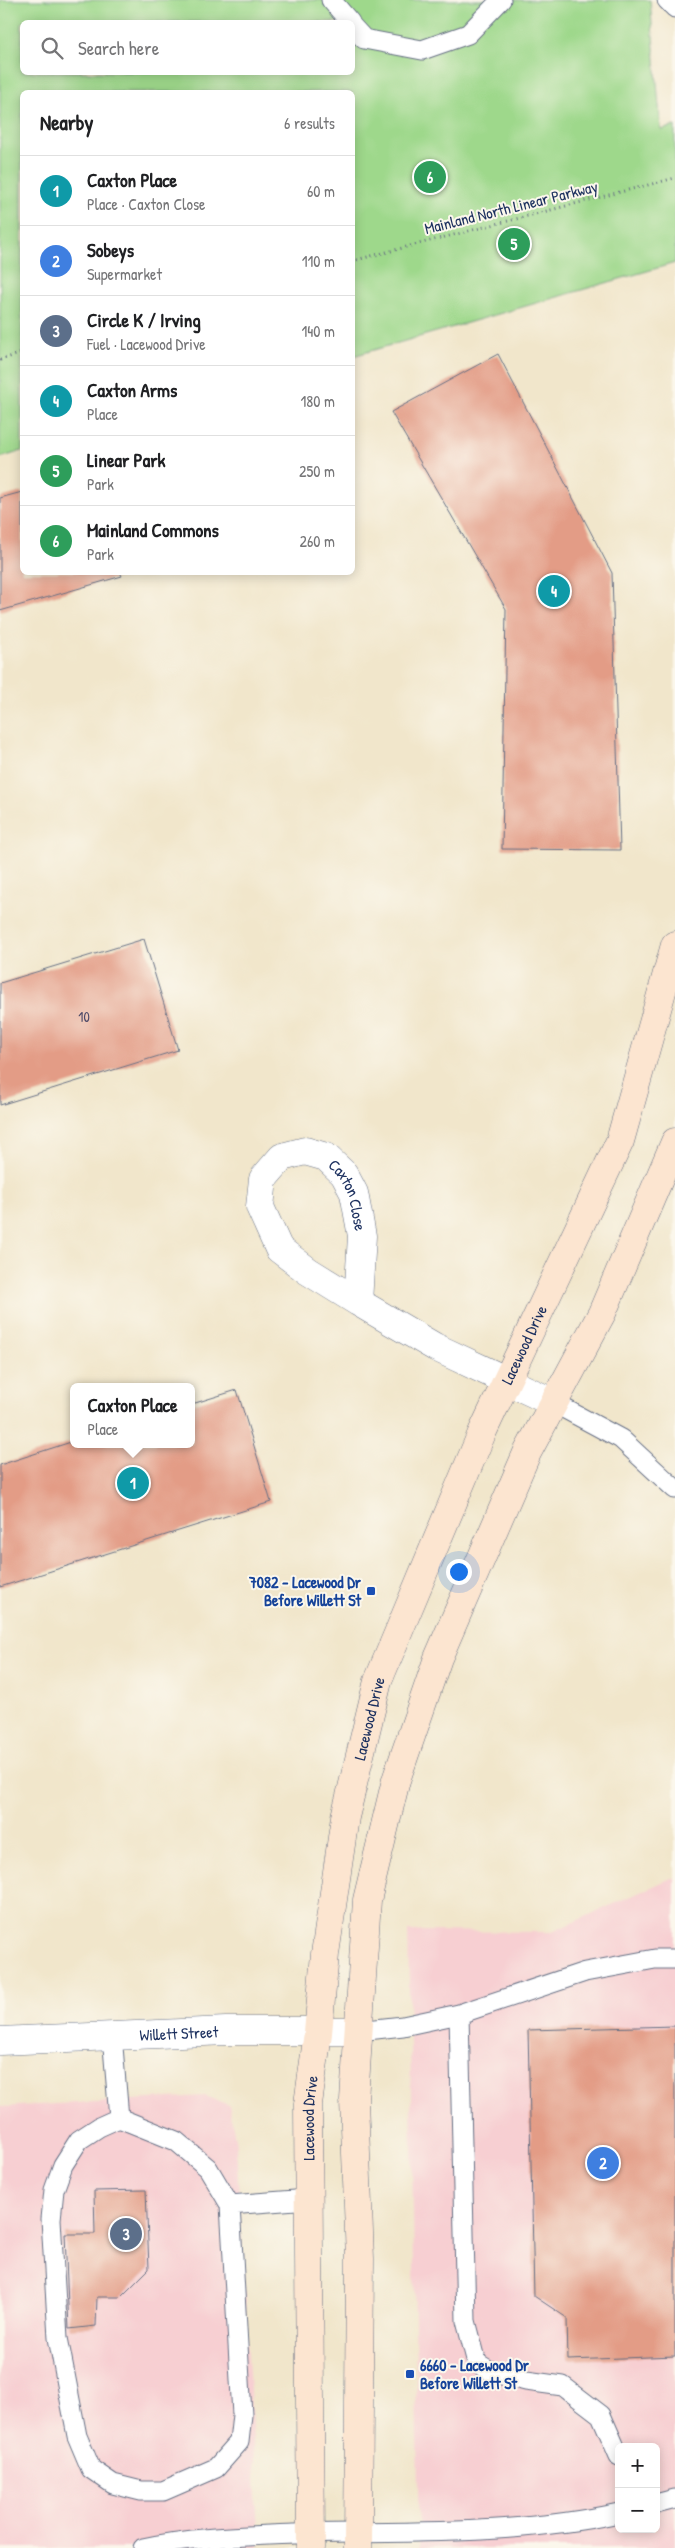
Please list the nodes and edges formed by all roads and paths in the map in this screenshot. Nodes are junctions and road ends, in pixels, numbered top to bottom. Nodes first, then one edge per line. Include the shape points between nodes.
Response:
1 (331, 0) edge
2 (501, 0) edge
3 (667, 0) edge
4 (675, 8) edge
5 (348, 20) edge
6 (355, 29) edge
7 (675, 178) edge
8 (355, 260) edge
9 (20, 354) edge
10 (0, 360) edge
11 (675, 945) edge
12 (675, 1142) edge
13 (358, 1302) junction
14 (506, 1382) junction
15 (554, 1403) junction
16 (675, 1489) edge
17 (675, 1959) edge
18 (460, 2014) junction
19 (358, 2031) junction
20 (318, 2032) junction
21 (112, 2035) junction
22 (0, 2041) edge
23 (119, 2118) junction
24 (308, 2199) junction
25 (230, 2205) junction
26 (615, 2447) edge
27 (675, 2499) edge
28 (660, 2503) edge
29 (615, 2515) edge
30 (358, 2540) edge
31 (311, 2541) edge
32 (143, 2548) edge

1 - 5 lane
2 - 6 lane via 468,34 422,50 364,39
3 - 4 lane
7 - 8 path, Mainland North Linear Parkway
9 - 10 path
11 - 14 main road, Lacewood Drive via 620,1141
12 - 15 main road via 602,1313
13 - 13 street, Caxton Close via 362,1236 354,1193 344,1174 326,1157 305,1151 282,1157 264,1179 260,1207 279,1249
13 - 14 street, Caxton Close via 435,1348
14 - 15 street, Caxton Close
14 - 20 main road, Lacewood Drive via 378,1681 345,1817 325,1954
15 - 16 lane via 621,1439
15 - 19 main road via 527,1453 438,1658 396,1780 367,1900
17 - 18 lane via 655,1959 585,1972
18 - 19 lane
18 - 26 lane via 466,2321 477,2363 494,2373 526,2382 563,2386 601,2414
19 - 20 street, Willett Street
19 - 30 main road via 354,2100 360,2259
20 - 21 street, Willett Street
20 - 24 main road, Lacewood Drive via 308,2104
21 - 22 street, Willett Street
21 - 23 lane
23 - 25 lane via 176,2141 208,2168
23 - 25 lane via 79,2140 63,2165 54,2190 51,2219 58,2338 77,2436 91,2469 113,2484 141,2491 163,2491 216,2468 239,2442 242,2415
24 - 25 lane
24 - 31 main road, Lacewood Drive
27 - 28 lane
29 - 30 lane via 577,2522
30 - 31 lane
31 - 32 lane via 198,2538

